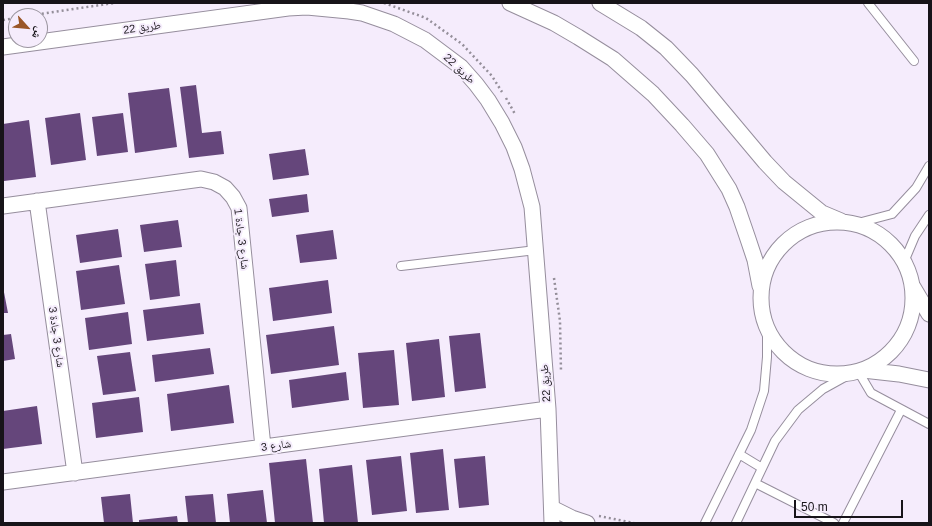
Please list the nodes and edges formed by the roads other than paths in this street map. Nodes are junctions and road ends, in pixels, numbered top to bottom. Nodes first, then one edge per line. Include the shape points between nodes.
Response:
1 (510, 3) edge
2 (600, 3) edge
3 (613, 3) edge
4 (868, 3) edge
5 (623, 17) junction
6 (3, 48) edge
7 (914, 61) dead end
8 (929, 166) edge
9 (37, 201) junction
10 (3, 206) edge
11 (929, 215) edge
12 (848, 223) junction
13 (536, 250) junction
14 (904, 262) junction
15 (400, 266) dead end
16 (913, 286) junction
17 (761, 292) junction
18 (929, 314) edge
19 (767, 327) junction
20 (858, 372) junction
21 (929, 380) edge
22 (548, 409) junction
23 (901, 410) junction
24 (929, 424) edge
25 (263, 447) junction
26 (739, 454) junction
27 (762, 468) junction
28 (75, 473) junction
29 (3, 482) edge
30 (755, 483) junction
31 (552, 516) edge
32 (587, 523) edge
33 (705, 523) edge
34 (736, 523) edge
35 (834, 523) edge
36 (843, 523) edge

1 - 17 street via 554,23 613,59 653,94 682,125 707,154 729,189 753,253
2 - 5 street
3 - 5 lane
4 - 7 lane
5 - 12 street via 654,38 679,61 784,182 822,212
6 - 13 street, طريق 22 via 288,8 306,7 374,16 425,40 456,64 488,100 514,147 522,169 532,207
8 - 12 lane via 916,188 892,214
9 - 10 street, شارع 3 جادة 1
9 - 25 street, شارع 3 جادة 1 via 201,179 225,188 239,208
9 - 28 street, شارع 3 جادة 3
11 - 14 lane via 915,236
12 - 14 street via 878,233 888,241
12 - 17 street via 828,222 803,230 792,237 774,255
13 - 15 lane
13 - 22 street, طريق 22
14 - 16 street
16 - 18 street
16 - 20 street via 912,312 903,337 886,357
17 - 19 street
19 - 20 street via 778,347 801,365 828,374
19 - 26 lane via 764,391 751,430
20 - 21 street via 905,375
20 - 23 lane via 871,393
20 - 27 lane via 823,389 798,410 775,441
22 - 25 street, شارع 3
22 - 31 street, طريق 22
23 - 24 lane
23 - 36 lane
25 - 28 street, شارع 3
26 - 27 lane
26 - 33 lane
27 - 30 lane
28 - 29 street, شارع 3
30 - 34 lane
30 - 35 lane
31 - 32 street

